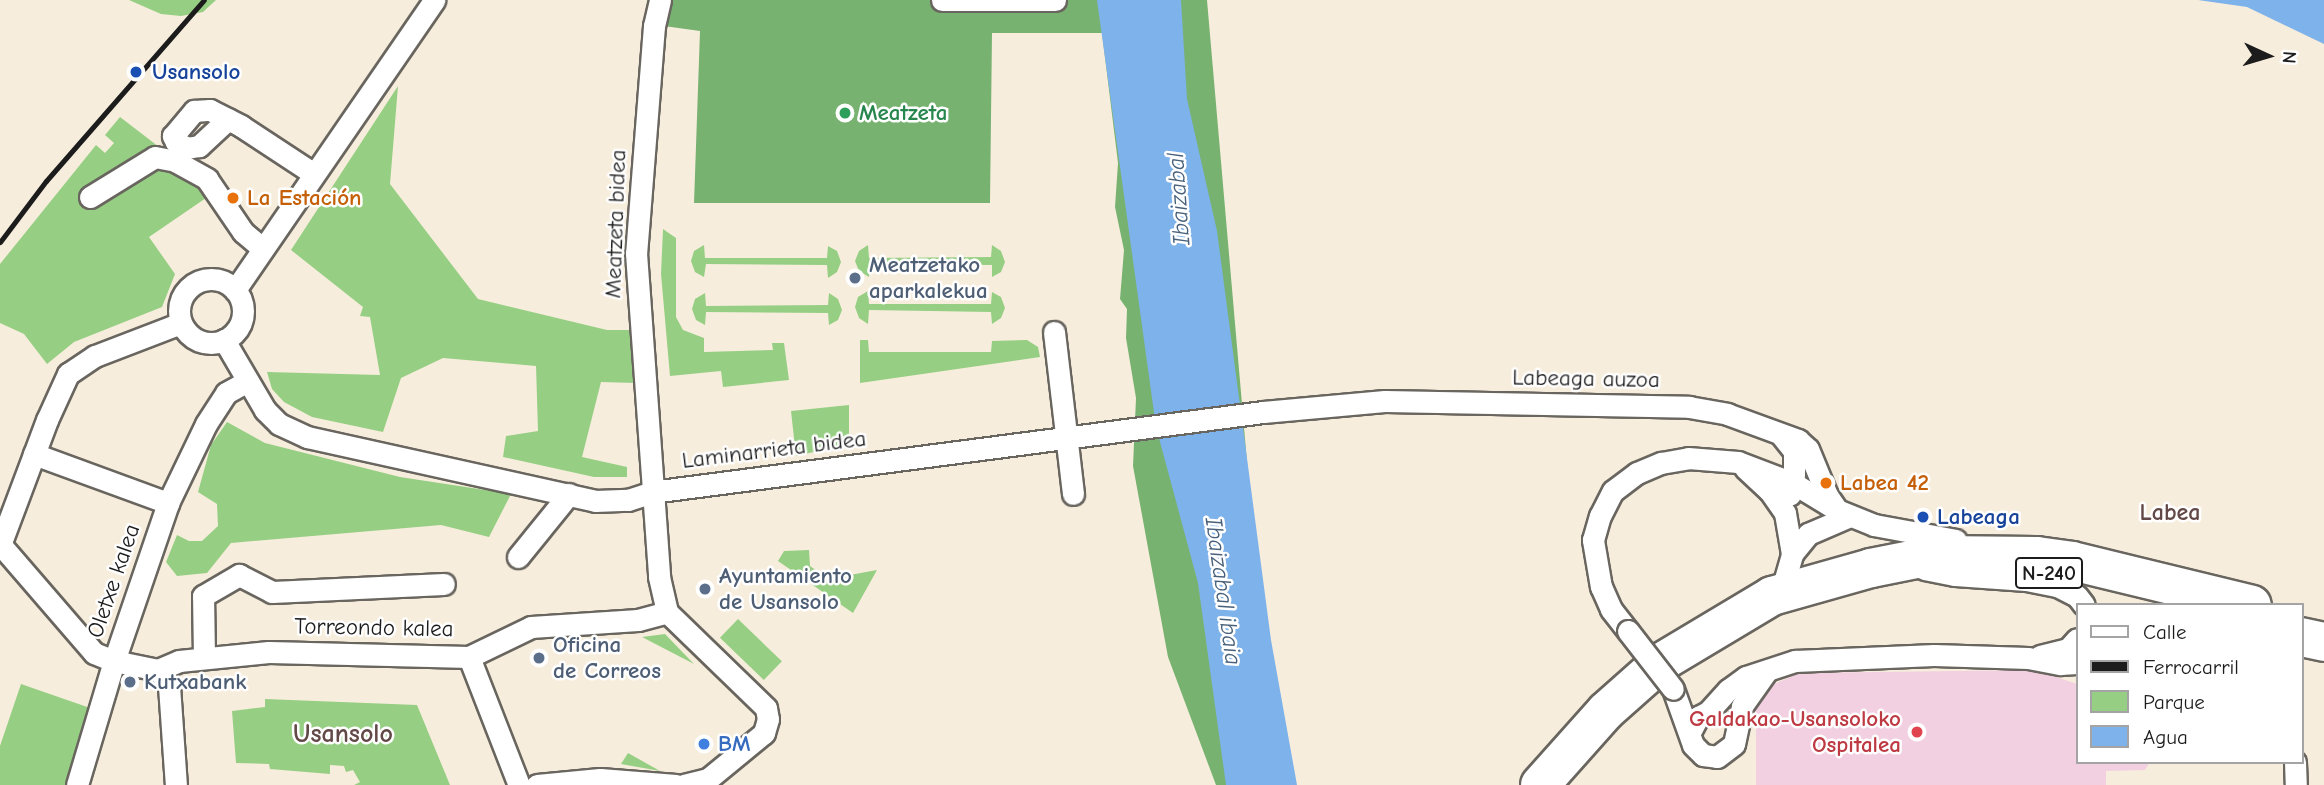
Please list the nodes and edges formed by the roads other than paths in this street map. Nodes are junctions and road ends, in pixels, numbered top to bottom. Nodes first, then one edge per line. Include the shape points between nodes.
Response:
1 (434, 0) edge
2 (660, 0) edge
3 (942, 0) edge
4 (1055, 0) edge
5 (228, 120) dead end
6 (314, 174) junction
7 (90, 197) dead end
8 (263, 248) junction
9 (235, 290) junction
10 (181, 323) junction
11 (1054, 332) dead end
12 (224, 340) junction
13 (246, 382) junction
14 (1385, 401) joint
15 (1781, 435) junction
16 (1067, 437) junction
17 (34, 454) junction
18 (1738, 462) junction
19 (1815, 465) junction
20 (1794, 478) junction
21 (652, 492) junction
22 (569, 494) junction
23 (1073, 494) dead end
24 (168, 503) junction
25 (1786, 513) junction
26 (1844, 513) junction
27 (0, 545) edge
28 (1792, 554) junction
29 (2037, 556) junction
30 (518, 557) dead end
31 (1871, 568) junction
32 (1922, 568) junction
33 (444, 584) dead end
34 (1772, 596) junction
35 (2082, 603) edge
36 (2167, 603) edge
37 (2244, 603) edge
38 (667, 612) junction
39 (2303, 614) edge
40 (2324, 619) edge
41 (2303, 638) edge
42 (2076, 640) edge
43 (2324, 642) edge
44 (204, 657) junction
45 (469, 657) junction
46 (2028, 658) junction
47 (114, 661) junction
48 (2076, 663) edge
49 (159, 670) junction
50 (1766, 672) junction
51 (1673, 688) junction
52 (1708, 712) junction
53 (1736, 731) junction
54 (1690, 732) junction
55 (2295, 764) edge
56 (663, 784) edge
57 (77, 785) edge
58 (176, 785) edge
59 (519, 785) edge
60 (537, 785) edge
61 (684, 785) edge
62 (1540, 785) edge
63 (2296, 785) edge

1 - 6 street
2 - 21 street, Meatzeta bidea via 654,26 636,253
3 - 4 street
5 - 6 street
6 - 8 street
7 - 8 street via 155,157 175,161 207,179 243,232
8 - 9 street
9 - 10 street via 218,279 190,286 180,304
9 - 12 street via 242,317 239,327
10 - 12 street via 204,342
10 - 17 street via 95,356 68,374
11 - 16 street
12 - 13 street, Laminarrieta bidea
13 - 22 street, Laminarrieta bidea via 279,424 307,437
13 - 24 street, Oletxe kalea via 226,393 206,424
14 - 15 street, Labeaga auzoa via 1689,407 1727,414
14 - 16 street, Laminarrieta bidea
15 - 19 street, Labeaga auzoa via 1798,440
15 - 20 street via 1794,451
16 - 21 street, Laminarrieta bidea
16 - 23 street
17 - 24 street
17 - 27 street
18 - 20 street
18 - 25 street
18 - 51 street, bridge via 1688,458 1637,473 1613,491 1593,540 1595,569 1611,609
19 - 20 street
19 - 26 street, Labeaga auzoa via 1826,495
20 - 25 street
20 - 26 street
21 - 22 street, Laminarrieta bidea via 628,500 594,502
21 - 38 street, Meatzeta bidea via 659,577
22 - 30 street
24 - 47 street, Oletxe kalea
25 - 28 street
26 - 28 street via 1808,534
26 - 29 street via 1930,538
27 - 47 street via 94,653
28 - 34 street via 1785,579
29 - 31 highway, N-240 via 1936,555
29 - 37 highway, N-240
31 - 32 highway, N-240
31 - 34 highway, N-240
32 - 35 street via 2057,586
32 - 36 highway, N-240 via 1982,566 2062,574
33 - 44 street via 272,592 239,575 203,596
34 - 62 highway, N-240 via 1660,663 1606,711
38 - 45 street, Torreondo kalea via 638,620 531,627
38 - 61 street via 766,708 768,719 764,733 708,779
39 - 40 highway
41 - 43 highway
42 - 46 street via 2067,649
44 - 45 street, Torreondo kalea via 269,652
44 - 49 street, Torreondo kalea
45 - 59 street
46 - 48 street
46 - 50 street via 1934,655 1795,662
47 - 49 street, Oletxe kalea
47 - 57 street
49 - 58 street via 169,686
50 - 52 street via 1746,677
50 - 53 street via 1742,706
51 - 52 street
51 - 54 street
52 - 53 street via 1729,718
52 - 54 street via 1698,717
53 - 54 street via 1730,750 1710,757 1697,751
55 - 63 street
56 - 60 street via 600,779

